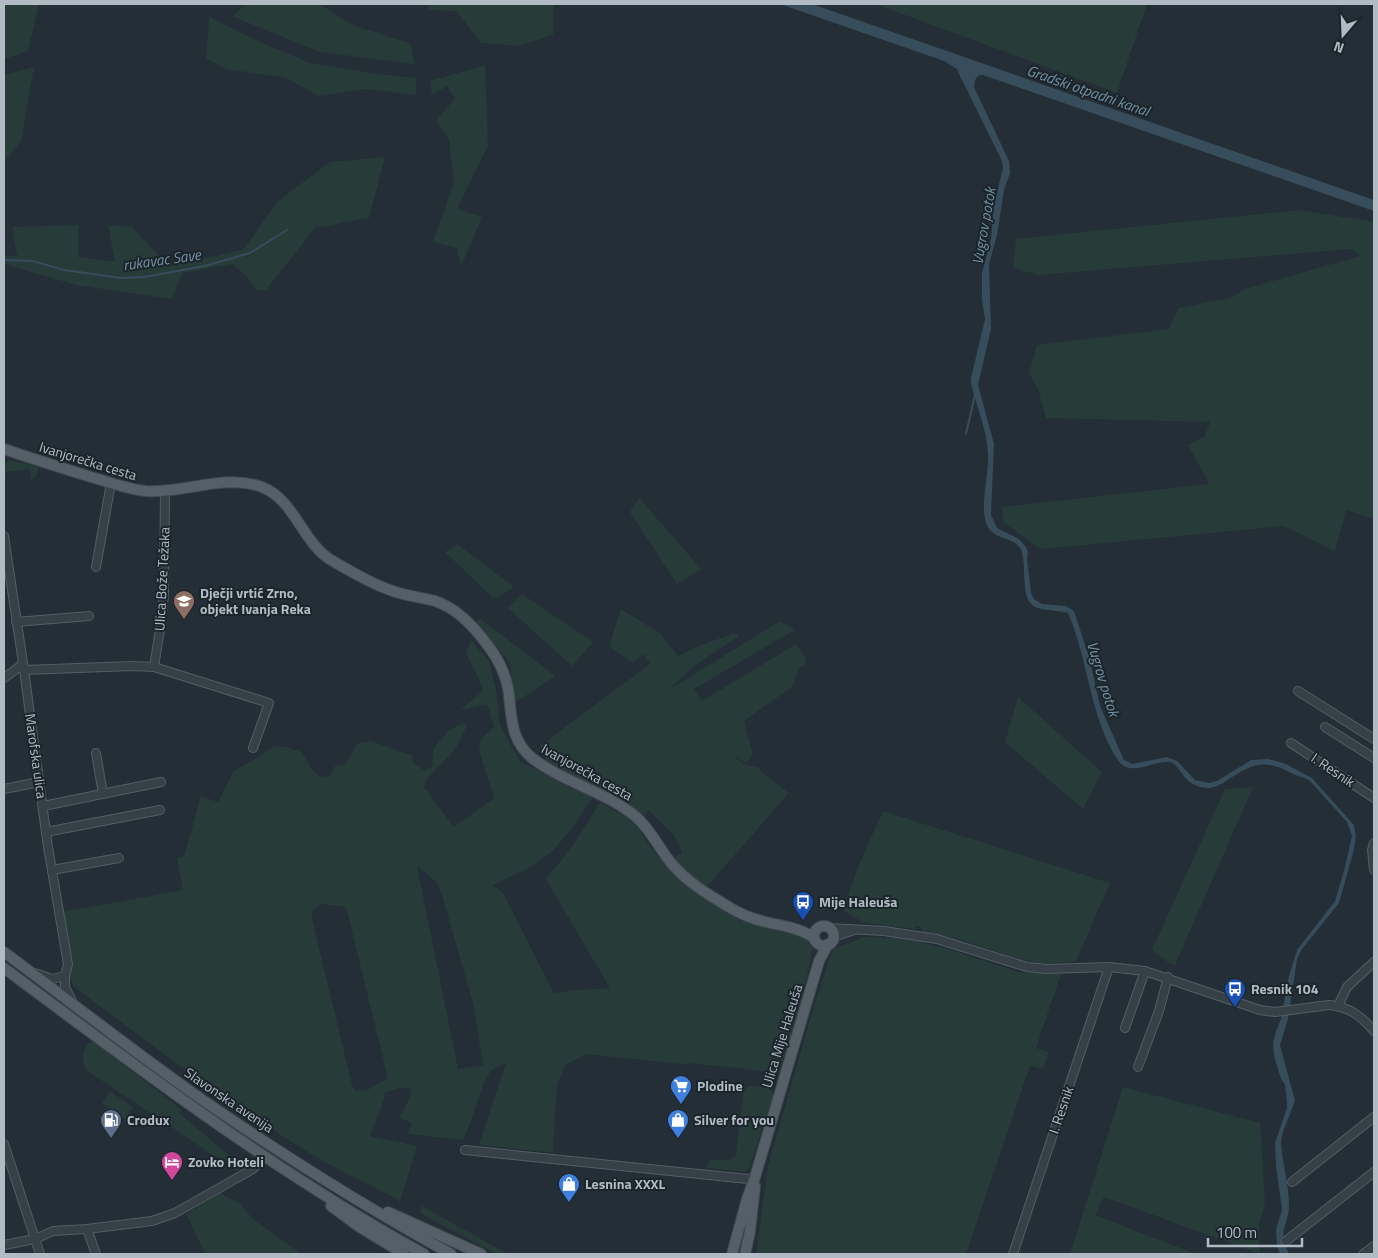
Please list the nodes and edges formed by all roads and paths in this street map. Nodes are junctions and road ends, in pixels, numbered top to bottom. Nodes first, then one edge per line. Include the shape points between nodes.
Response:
1 (4, 450) edge
2 (111, 483) junction
3 (165, 491) junction
4 (4, 536) edge
5 (96, 567) dead end
6 (90, 616) dead end
7 (16, 622) junction
8 (154, 667) junction
9 (24, 668) junction
10 (4, 678) edge
11 (1298, 692) dead end
12 (1325, 727) dead end
13 (1374, 739) edge
14 (1291, 743) dead end
15 (253, 748) dead end
16 (96, 753) dead end
17 (1374, 758) edge
18 (39, 782) junction
19 (161, 782) dead end
20 (4, 789) edge
21 (103, 794) junction
22 (1374, 798) edge
23 (43, 806) junction
24 (160, 810) dead end
25 (46, 832) junction
26 (1374, 843) edge
27 (118, 858) dead end
28 (52, 870) junction
29 (1374, 870) edge
30 (779, 925) junction
31 (825, 927) junction
32 (866, 929) junction
33 (815, 940) junction
34 (830, 941) junction
35 (4, 952) edge
36 (819, 961) junction
37 (1374, 962) edge
38 (1109, 966) junction
39 (4, 968) edge
40 (1145, 971) junction
41 (31, 972) junction
42 (65, 976) junction
43 (1168, 977) junction
44 (73, 1003) junction
45 (1338, 1006) junction
46 (1125, 1028) dead end
47 (1374, 1031) edge
48 (1138, 1067) dead end
49 (1374, 1116) edge
50 (4, 1144) edge
51 (464, 1150) dead end
52 (265, 1157) junction
53 (1374, 1172) edge
54 (755, 1177) junction
55 (1292, 1182) dead end
56 (306, 1184) junction
57 (368, 1206) junction
58 (86, 1229) junction
59 (34, 1239) junction
60 (1286, 1242) dead end
61 (4, 1245) edge
62 (1374, 1246) edge
63 (40, 1254) edge
64 (96, 1254) edge
65 (404, 1254) edge
66 (424, 1254) edge
67 (451, 1254) edge
68 (481, 1254) edge
69 (732, 1254) edge
70 (745, 1254) edge
71 (1013, 1254) edge
72 (1363, 1254) edge

1 - 2 main road, Ivanjorečka cesta
2 - 3 main road, Ivanjorečka cesta via 135,490
2 - 5 street
3 - 8 street, Ulica Bože Težaka via 164,594
3 - 30 main road, Ivanjorečka cesta via 233,482 260,486 283,503 326,557 385,588 438,602 454,610 488,645 499,663 508,690 512,727 528,754 636,816 675,867 711,896 747,916
4 - 7 street, Marofska ulica
6 - 7 street
7 - 9 street, Marofska ulica
8 - 9 street
8 - 15 street via 269,703
9 - 10 street
9 - 18 street, Marofska ulica
11 - 13 street
12 - 17 street
14 - 22 street, I. Resnik
16 - 21 street
18 - 20 street
18 - 23 street, Marofska ulica
19 - 21 street
21 - 23 street
23 - 25 street, Marofska ulica
24 - 25 street
25 - 28 street, Marofska ulica
26 - 29 street
27 - 28 street
28 - 42 street, Marofska ulica via 68,964
30 - 31 main road, Ivanjorečka cesta
30 - 33 main road, Ivanjorečka cesta via 802,931
31 - 32 street
31 - 33 main road via 816,930
31 - 34 main road via 833,932
32 - 34 street via 846,932
32 - 38 street via 943,941 1027,967
33 - 34 main road via 821,945
33 - 36 main road, Ulica Mije Haleuša
34 - 36 main road, Ulica Mije Haleuša
35 - 41 main road, Slavonska avenija
36 - 54 main road, Ulica Mije Haleuša
37 - 45 street via 1347,987
38 - 40 street
38 - 71 street, I. Resnik
39 - 52 main road, Slavonska avenija
40 - 43 street
40 - 46 street
41 - 42 street via 52,979
41 - 44 main road, Slavonska avenija
42 - 44 street, Marofska ulica via 65,987
43 - 45 street via 1245,1006 1275,1012
43 - 48 street
44 - 57 main road, Slavonska avenija via 207,1103
45 - 47 street via 1352,1011
49 - 55 street
50 - 59 street
51 - 54 street
52 - 56 main road, Slavonska avenija
52 - 58 street via 253,1169 175,1213 152,1221
53 - 60 street
54 - 69 main road, Ulica Mije Haleuša
54 - 70 main road, Ulica Mije Haleuša
56 - 65 main road via 358,1226
56 - 66 main road, Slavonska avenija
57 - 67 main road, Slavonska avenija
57 - 68 main road via 394,1214
58 - 59 street via 53,1231
58 - 64 street
59 - 61 street
59 - 63 street
62 - 72 street

